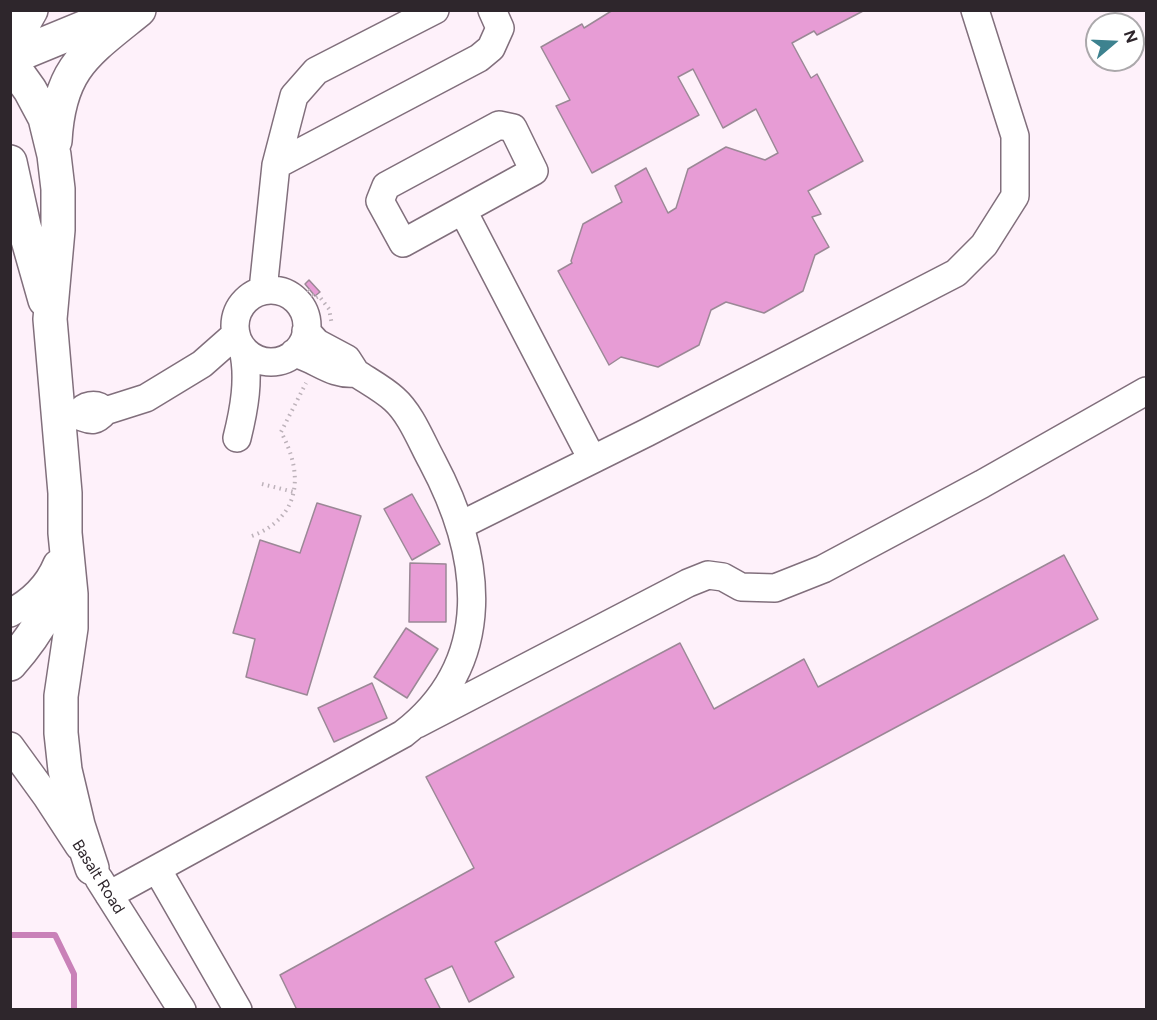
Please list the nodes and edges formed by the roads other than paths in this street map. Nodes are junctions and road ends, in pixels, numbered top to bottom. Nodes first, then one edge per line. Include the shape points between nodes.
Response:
1 (31, 10) edge
2 (126, 10) edge
3 (140, 10) edge
4 (435, 10) edge
5 (492, 10) edge
6 (975, 10) edge
7 (10, 52) edge
8 (10, 60) edge
9 (54, 155) junction
10 (10, 162) edge
11 (276, 165) junction
12 (464, 211) junction
13 (10, 219) edge
14 (35, 265) junction
15 (263, 290) junction
16 (50, 319) junction
17 (240, 341) junction
18 (304, 343) junction
19 (1146, 391) edge
20 (245, 404) junction
21 (68, 416) junction
22 (237, 438) dead end
23 (592, 459) junction
24 (461, 525) junction
25 (65, 533) junction
26 (10, 613) edge
27 (10, 664) edge
28 (417, 724) junction
29 (10, 746) edge
30 (157, 869) junction
31 (101, 881) junction
32 (182, 1010) edge
33 (238, 1010) edge

1 - 7 main road
2 - 8 main road
3 - 9 main road via 89,51 71,75 61,97
4 - 11 street via 316,71 294,96
5 - 11 street via 500,28 491,48 479,58
6 - 23 street via 1016,136 1015,196 984,245 956,273
8 - 9 main road via 45,118
9 - 16 main road via 58,230
10 - 14 main road
11 - 15 street
12 - 12 street via 534,171 513,128 498,124 386,186 380,201 403,243
12 - 23 street
13 - 14 main road
14 - 16 main road
15 - 17 street via 244,302 238,311 235,322
15 - 18 street via 286,293 302,309 306,319
16 - 21 main road
17 - 18 street via 258,359 267,361
17 - 20 street via 246,360
17 - 21 street via 146,398 105,411 92,420
18 - 20 street via 261,382
18 - 24 street via 307,356 336,372 356,373 394,399 442,480
19 - 28 street via 822,568 775,588 741,587 723,577 708,575
20 - 22 street
21 - 25 main road
23 - 24 street
24 - 28 street via 468,557 468,642 448,689
25 - 26 street via 56,566 43,588
25 - 27 main road via 60,573 47,610 26,646
25 - 31 main road via 71,628 61,696 61,733 78,825
28 - 30 street via 366,756
29 - 31 street, Basalt Road
30 - 31 street
30 - 33 street
31 - 32 street, Basalt Road

